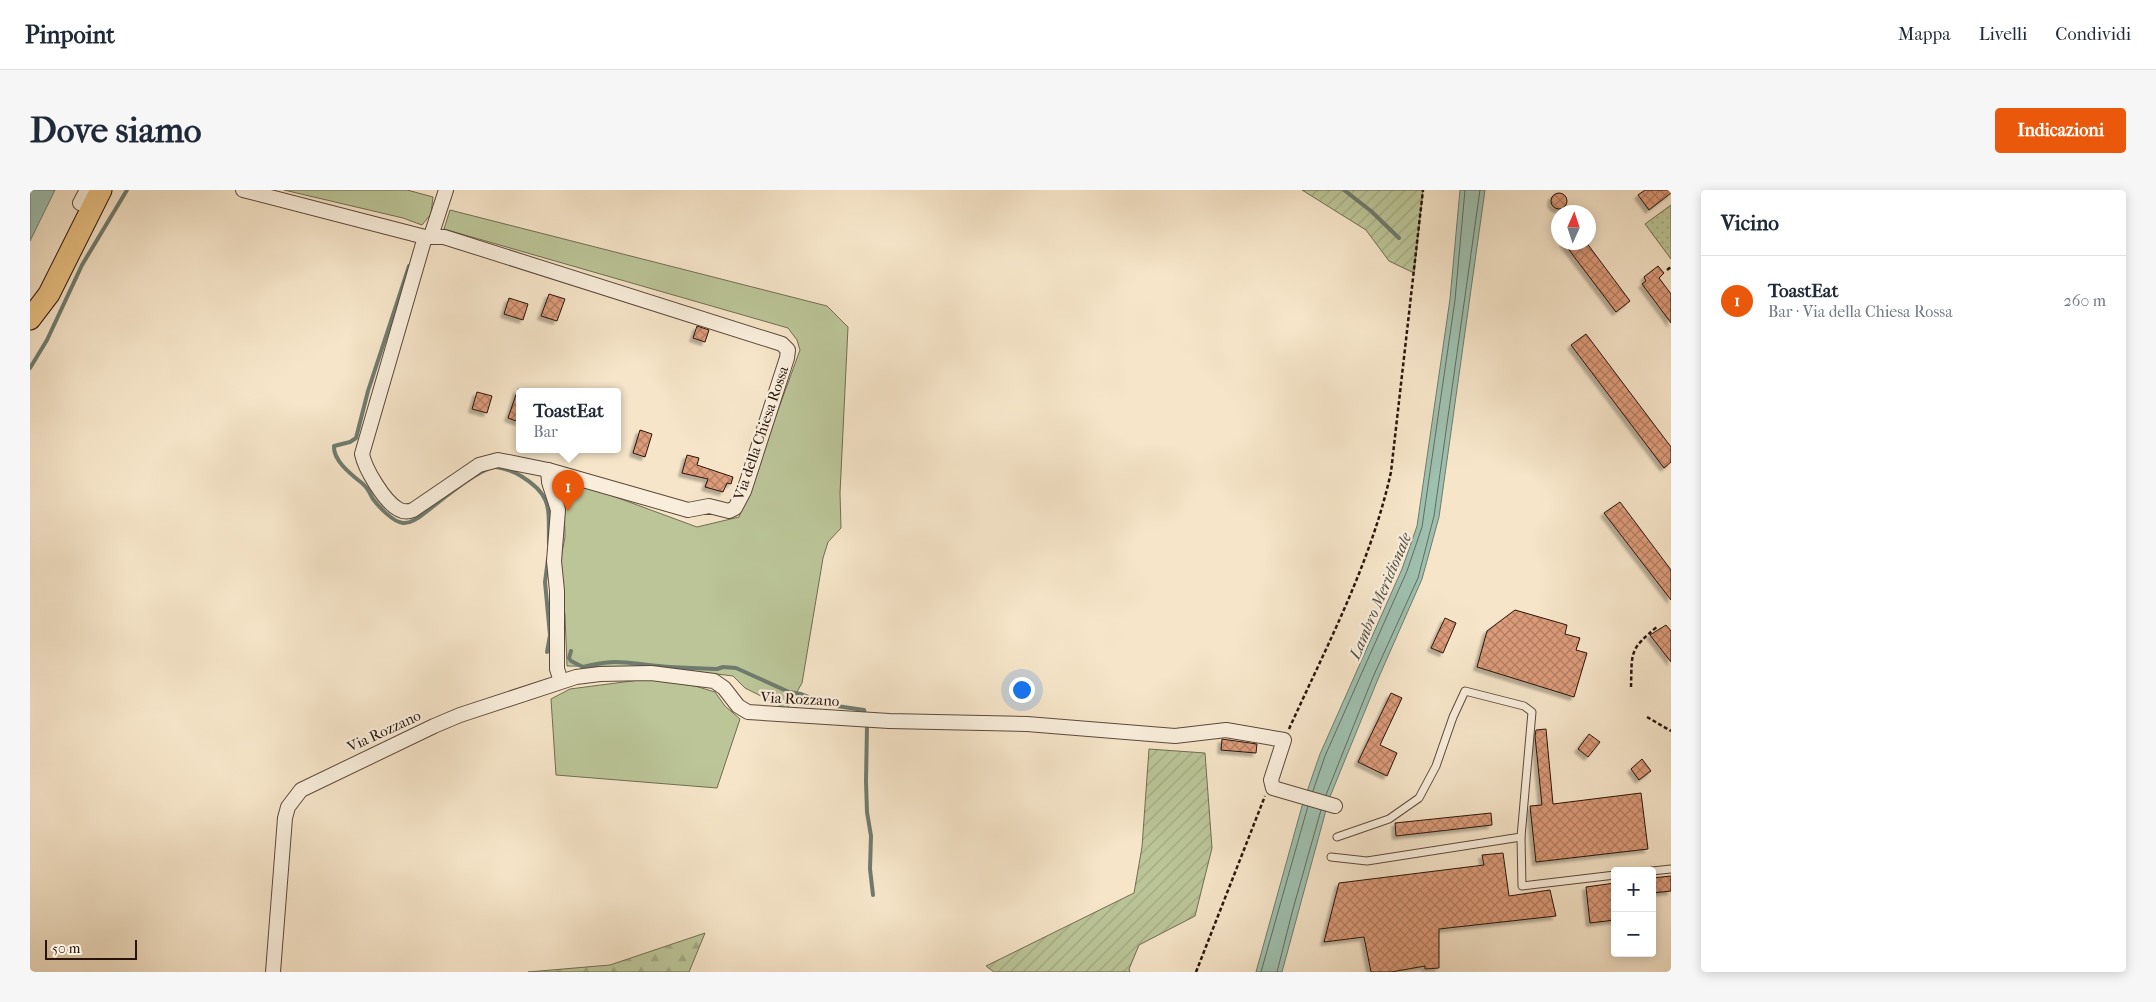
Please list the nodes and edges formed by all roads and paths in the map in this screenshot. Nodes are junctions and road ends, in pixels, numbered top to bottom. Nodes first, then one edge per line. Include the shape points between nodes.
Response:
1 (101, 190) edge
2 (109, 190) edge
3 (243, 190) edge
4 (446, 190) edge
5 (1423, 190) edge
6 (84, 194) edge
7 (80, 234) junction
8 (428, 236) junction
9 (1671, 267) edge
10 (1668, 270) dead end
11 (30, 311) edge
12 (30, 319) edge
13 (548, 470) junction
14 (1658, 626) dead end
15 (561, 681) junction
16 (1631, 687) dead end
17 (1647, 717) dead end
18 (1671, 730) edge
19 (1284, 740) junction
20 (1277, 790) junction
21 (1335, 806) dead end
22 (1337, 836) dead end
23 (1521, 837) junction
24 (1331, 857) dead end
25 (1671, 869) edge
26 (1656, 871) edge
27 (1611, 875) edge
28 (273, 972) edge
29 (1196, 972) edge

1 - 7 main road
2 - 7 street via 91,222
3 - 8 street, Via della Chiesa Rossa
4 - 8 street, Via della Chiesa Rossa
5 - 19 path via 1391,472 1385,500 1362,568
6 - 11 main road
7 - 12 main road via 49,294
8 - 13 street, Via della Chiesa Rossa via 363,448 364,463 388,500 398,509 408,512 486,462 498,460
8 - 13 street, Via della Chiesa Rossa via 444,237 781,343 788,350 744,491 733,510 709,506 688,510
9 - 10 path
13 - 15 street via 548,482 558,510 554,561 557,661
14 - 16 path via 1636,646
15 - 19 street, Via Rozzano via 600,674 651,673 714,681 748,712 889,721 1027,724 1175,736 1226,730
15 - 28 street, Via Rozzano via 443,722 301,790 288,807 285,818
17 - 18 path
19 - 20 street via 1271,780 1271,785
20 - 21 street
20 - 29 path via 1264,797
22 - 23 lane via 1389,819 1419,798 1436,766 1465,691 1524,706 1532,712
23 - 24 lane via 1367,861
23 - 27 lane via 1522,886
25 - 26 lane

